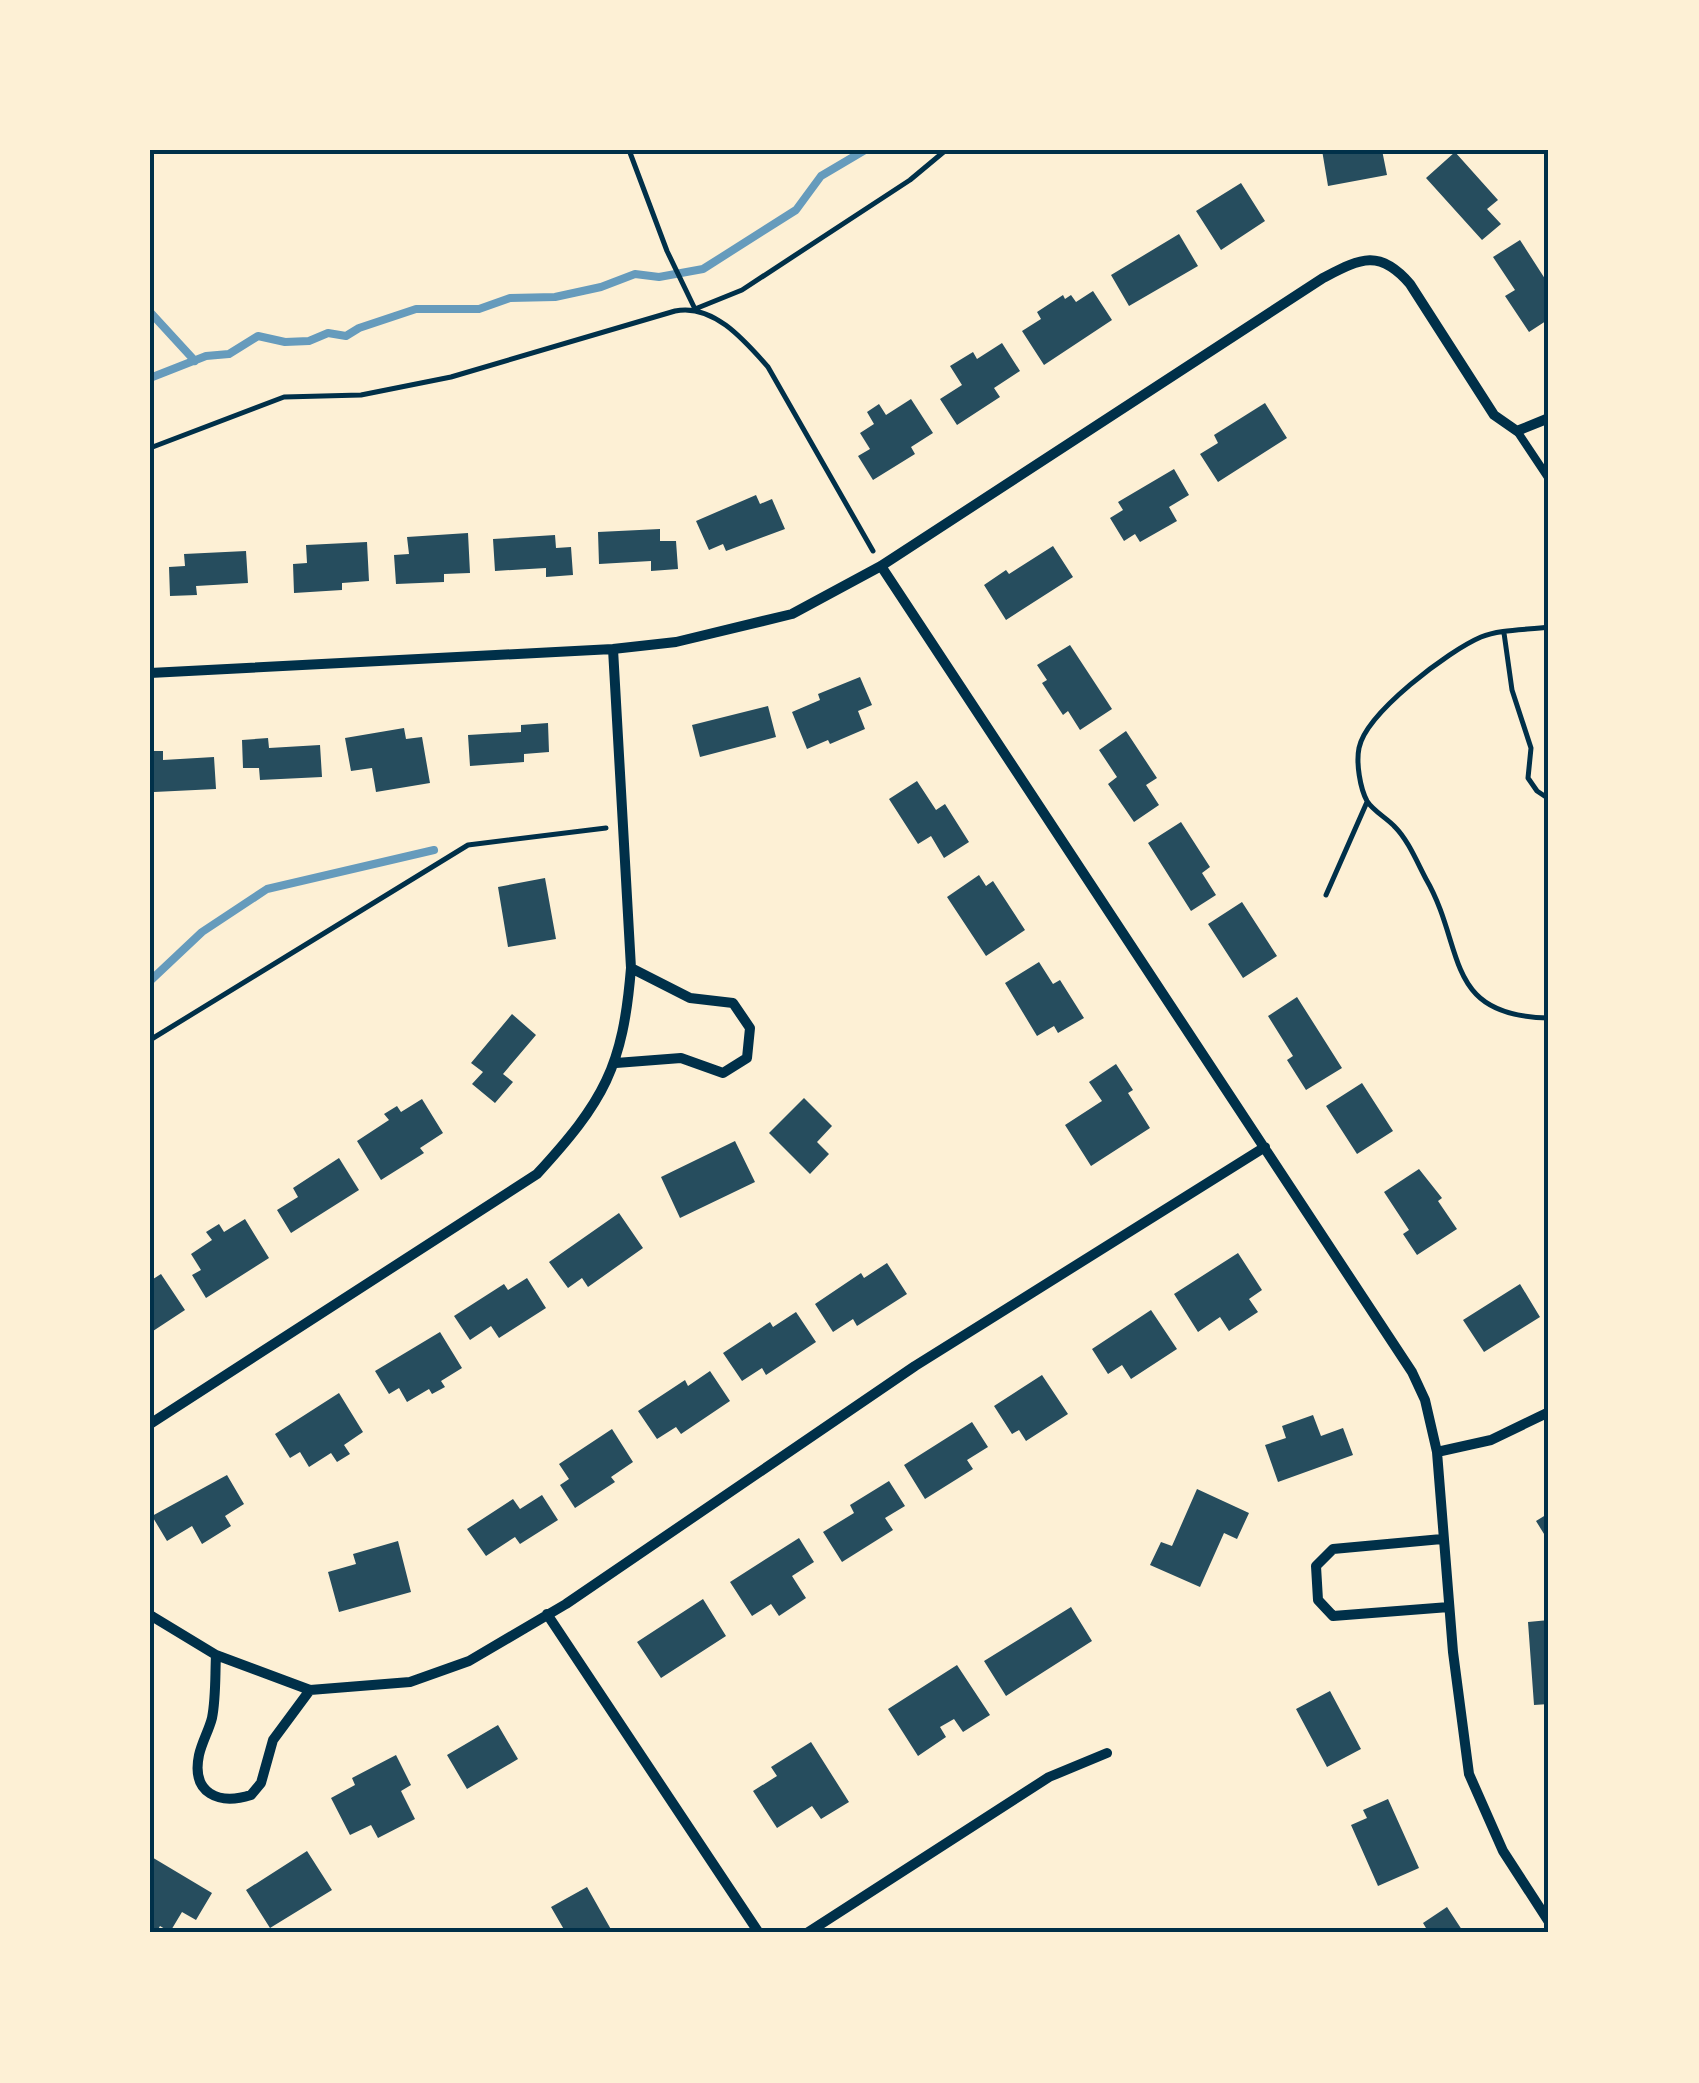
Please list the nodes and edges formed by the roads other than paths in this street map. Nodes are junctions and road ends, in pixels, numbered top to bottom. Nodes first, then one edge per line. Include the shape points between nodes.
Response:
1 (1549, 418) edge
2 (1517, 431) junction
3 (1549, 479) edge
4 (882, 566) junction
5 (614, 649) junction
6 (150, 673) edge
7 (631, 968) junction
8 (616, 1063) junction
9 (1265, 1147) junction
10 (1549, 1412) edge
11 (150, 1424) edge
12 (1436, 1452) junction
13 (1442, 1539) junction
14 (1449, 1607) junction
15 (547, 1614) junction
16 (150, 1615) edge
17 (216, 1656) junction
18 (310, 1690) junction
19 (1108, 1753) dead end
20 (1549, 1922) edge
21 (759, 1933) edge
22 (807, 1933) edge

1 - 2 street
2 - 3 lane
2 - 4 street via 1494,416 1394,266 1354,262
4 - 5 street via 792,614 676,642
4 - 9 street
5 - 6 street
5 - 7 street
7 - 8 street
7 - 8 street via 690,998 733,1003 750,1028 747,1058 723,1073 681,1058
8 - 11 street via 574,1133 538,1174
9 - 12 street via 1412,1372
9 - 15 street via 915,1366
10 - 12 street via 1491,1440
12 - 13 street
13 - 14 street
13 - 14 street via 1333,1549 1316,1566 1318,1600 1333,1616
14 - 20 street via 1469,1774 1503,1850
15 - 18 street via 468,1661 410,1682
15 - 21 street
16 - 17 street
17 - 18 street
17 - 18 street via 212,1716 198,1758 208,1793 221,1799 251,1795 261,1783 272,1740
19 - 22 street via 1049,1777

